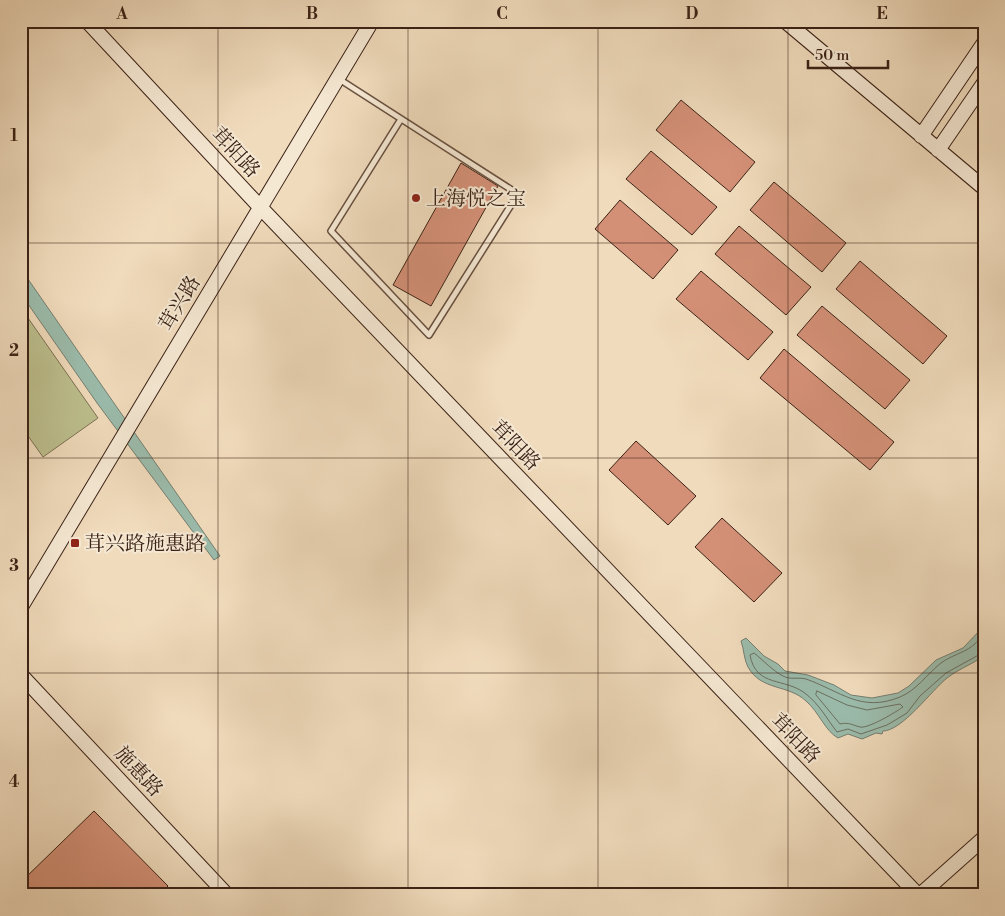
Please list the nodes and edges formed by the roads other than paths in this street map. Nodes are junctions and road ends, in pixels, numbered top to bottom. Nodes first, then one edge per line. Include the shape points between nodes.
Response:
1 (87, 21) edge
2 (372, 21) edge
3 (785, 21) edge
4 (984, 43) edge
5 (338, 78) junction
6 (984, 83) edge
7 (401, 119) junction
8 (921, 136) junction
9 (938, 150) junction
10 (984, 188) edge
11 (260, 207) junction
12 (21, 606) edge
13 (21, 675) edge
14 (984, 838) edge
15 (227, 895) edge
16 (919, 895) edge

1 - 11 street, 茸阳路
2 - 5 street, 茸兴路
3 - 8 street
4 - 8 street
5 - 7 lane
5 - 11 street, 茸兴路
6 - 9 street
7 - 7 lane via 518,194 429,334 331,230
8 - 9 street
9 - 10 street
11 - 12 street, 茸兴路
11 - 16 street, 茸阳路
13 - 15 street, 施惠路
14 - 16 street

